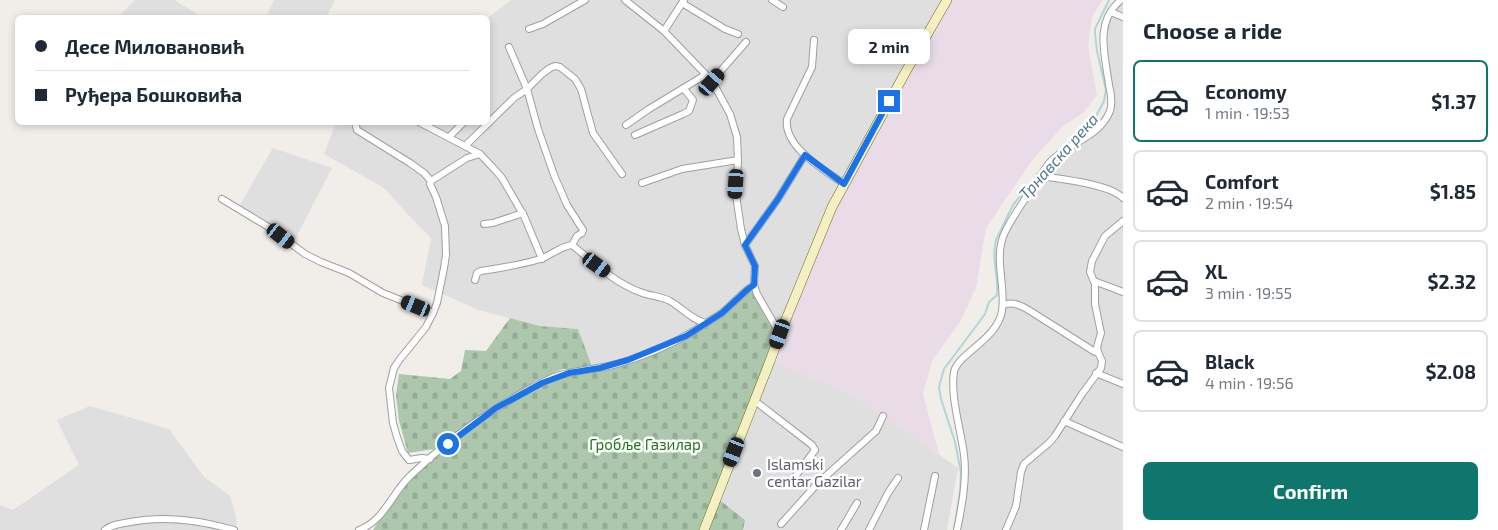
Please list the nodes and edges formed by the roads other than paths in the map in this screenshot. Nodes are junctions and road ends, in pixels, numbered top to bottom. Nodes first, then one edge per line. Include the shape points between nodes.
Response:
1 (585, 0) edge
2 (625, 0) edge
3 (772, 0) edge
4 (947, 0) edge
5 (1121, 0) edge
6 (683, 2) edge
7 (633, 3) edge
8 (783, 7) dead end
9 (1111, 12) junction
10 (1123, 17) edge
11 (529, 30) dead end
12 (664, 31) junction
13 (738, 34) dead end
14 (814, 40) dead end
15 (746, 42) dead end
16 (509, 47) dead end
17 (705, 75) junction
18 (712, 82) junction
19 (527, 89) junction
20 (684, 89) junction
21 (490, 122) edge
22 (356, 125) edge
23 (425, 125) edge
24 (461, 125) edge
25 (486, 125) edge
26 (626, 125) dead end
27 (635, 135) dead end
28 (450, 137) junction
29 (465, 146) junction
30 (480, 154) junction
31 (805, 155) junction
32 (738, 160) junction
33 (622, 174) dead end
34 (1040, 176) junction
35 (431, 180) junction
36 (642, 183) dead end
37 (844, 184) junction
38 (1123, 198) edge
39 (222, 199) dead end
40 (523, 213) junction
41 (1123, 221) edge
42 (484, 224) dead end
43 (745, 245) junction
44 (572, 246) junction
45 (542, 258) junction
46 (475, 280) dead end
47 (1094, 281) junction
48 (754, 285) junction
49 (1123, 292) edge
50 (1003, 305) junction
51 (433, 313) junction
52 (706, 323) junction
53 (780, 334) junction
54 (1098, 352) junction
55 (1096, 374) junction
56 (1123, 384) edge
57 (755, 401) junction
58 (883, 416) dead end
59 (1064, 421) junction
60 (1123, 448) edge
61 (430, 459) junction
62 (935, 476) dead end
63 (794, 478) dead end
64 (898, 478) dead end
65 (857, 503) dead end
66 (781, 524) dead end
67 (105, 530) edge
68 (234, 530) edge
69 (359, 530) edge
70 (704, 530) edge
71 (841, 530) edge
72 (869, 530) edge
73 (924, 530) edge
74 (957, 530) edge
75 (1006, 530) edge

1 - 11 street
2 - 7 street
3 - 8 street
4 - 37 main road
5 - 9 street
6 - 12 street
6 - 13 street
7 - 12 street
9 - 10 street
9 - 34 street via 1103,41 1112,98 1110,110 1094,131 1053,160
12 - 17 street
14 - 31 street via 812,67 786,122 792,140
15 - 18 street
16 - 19 street
17 - 18 street
17 - 20 street
18 - 32 street via 733,120 738,137
19 - 21 street
19 - 33 street via 550,68 560,66 567,71 581,89 593,132
19 - 44 street via 554,175 582,230
20 - 26 street
20 - 27 street via 693,100 689,110
22 - 35 street via 357,130
23 - 28 street
24 - 28 street
25 - 29 street
28 - 29 street
29 - 30 street
30 - 35 street via 467,158
30 - 40 street via 502,178
31 - 37 street
31 - 43 street
32 - 36 street via 682,169
32 - 43 street via 736,203
34 - 38 street via 1107,188
34 - 50 street via 1017,210 1001,243
35 - 51 street via 445,226 446,255
37 - 53 main road
39 - 51 street via 321,262 349,273 383,293
40 - 42 street
40 - 45 street
41 - 47 street via 1105,236 1092,261 1090,272
43 - 48 street via 755,266
44 - 45 street
44 - 52 street via 630,288 666,299
45 - 46 street via 481,271
47 - 49 street
47 - 54 street via 1101,333
48 - 52 street
48 - 53 street
50 - 54 street via 1018,304
50 - 74 street via 992,331 958,363 954,371 964,462
51 - 61 street via 394,368 389,388 393,423 402,451 409,460
52 - 61 street via 672,343 628,360 569,373 542,383 483,417
53 - 57 main road
54 - 55 street via 1102,364
55 - 56 street
55 - 59 street
57 - 63 street via 812,445 814,450
57 - 70 main road
58 - 66 street via 876,431 823,478
59 - 60 street
59 - 75 street via 1049,443 1022,468 1016,506
61 - 69 street via 405,481 386,509
62 - 73 street
64 - 72 street
65 - 71 street
67 - 68 street via 113,525 163,518 204,522

